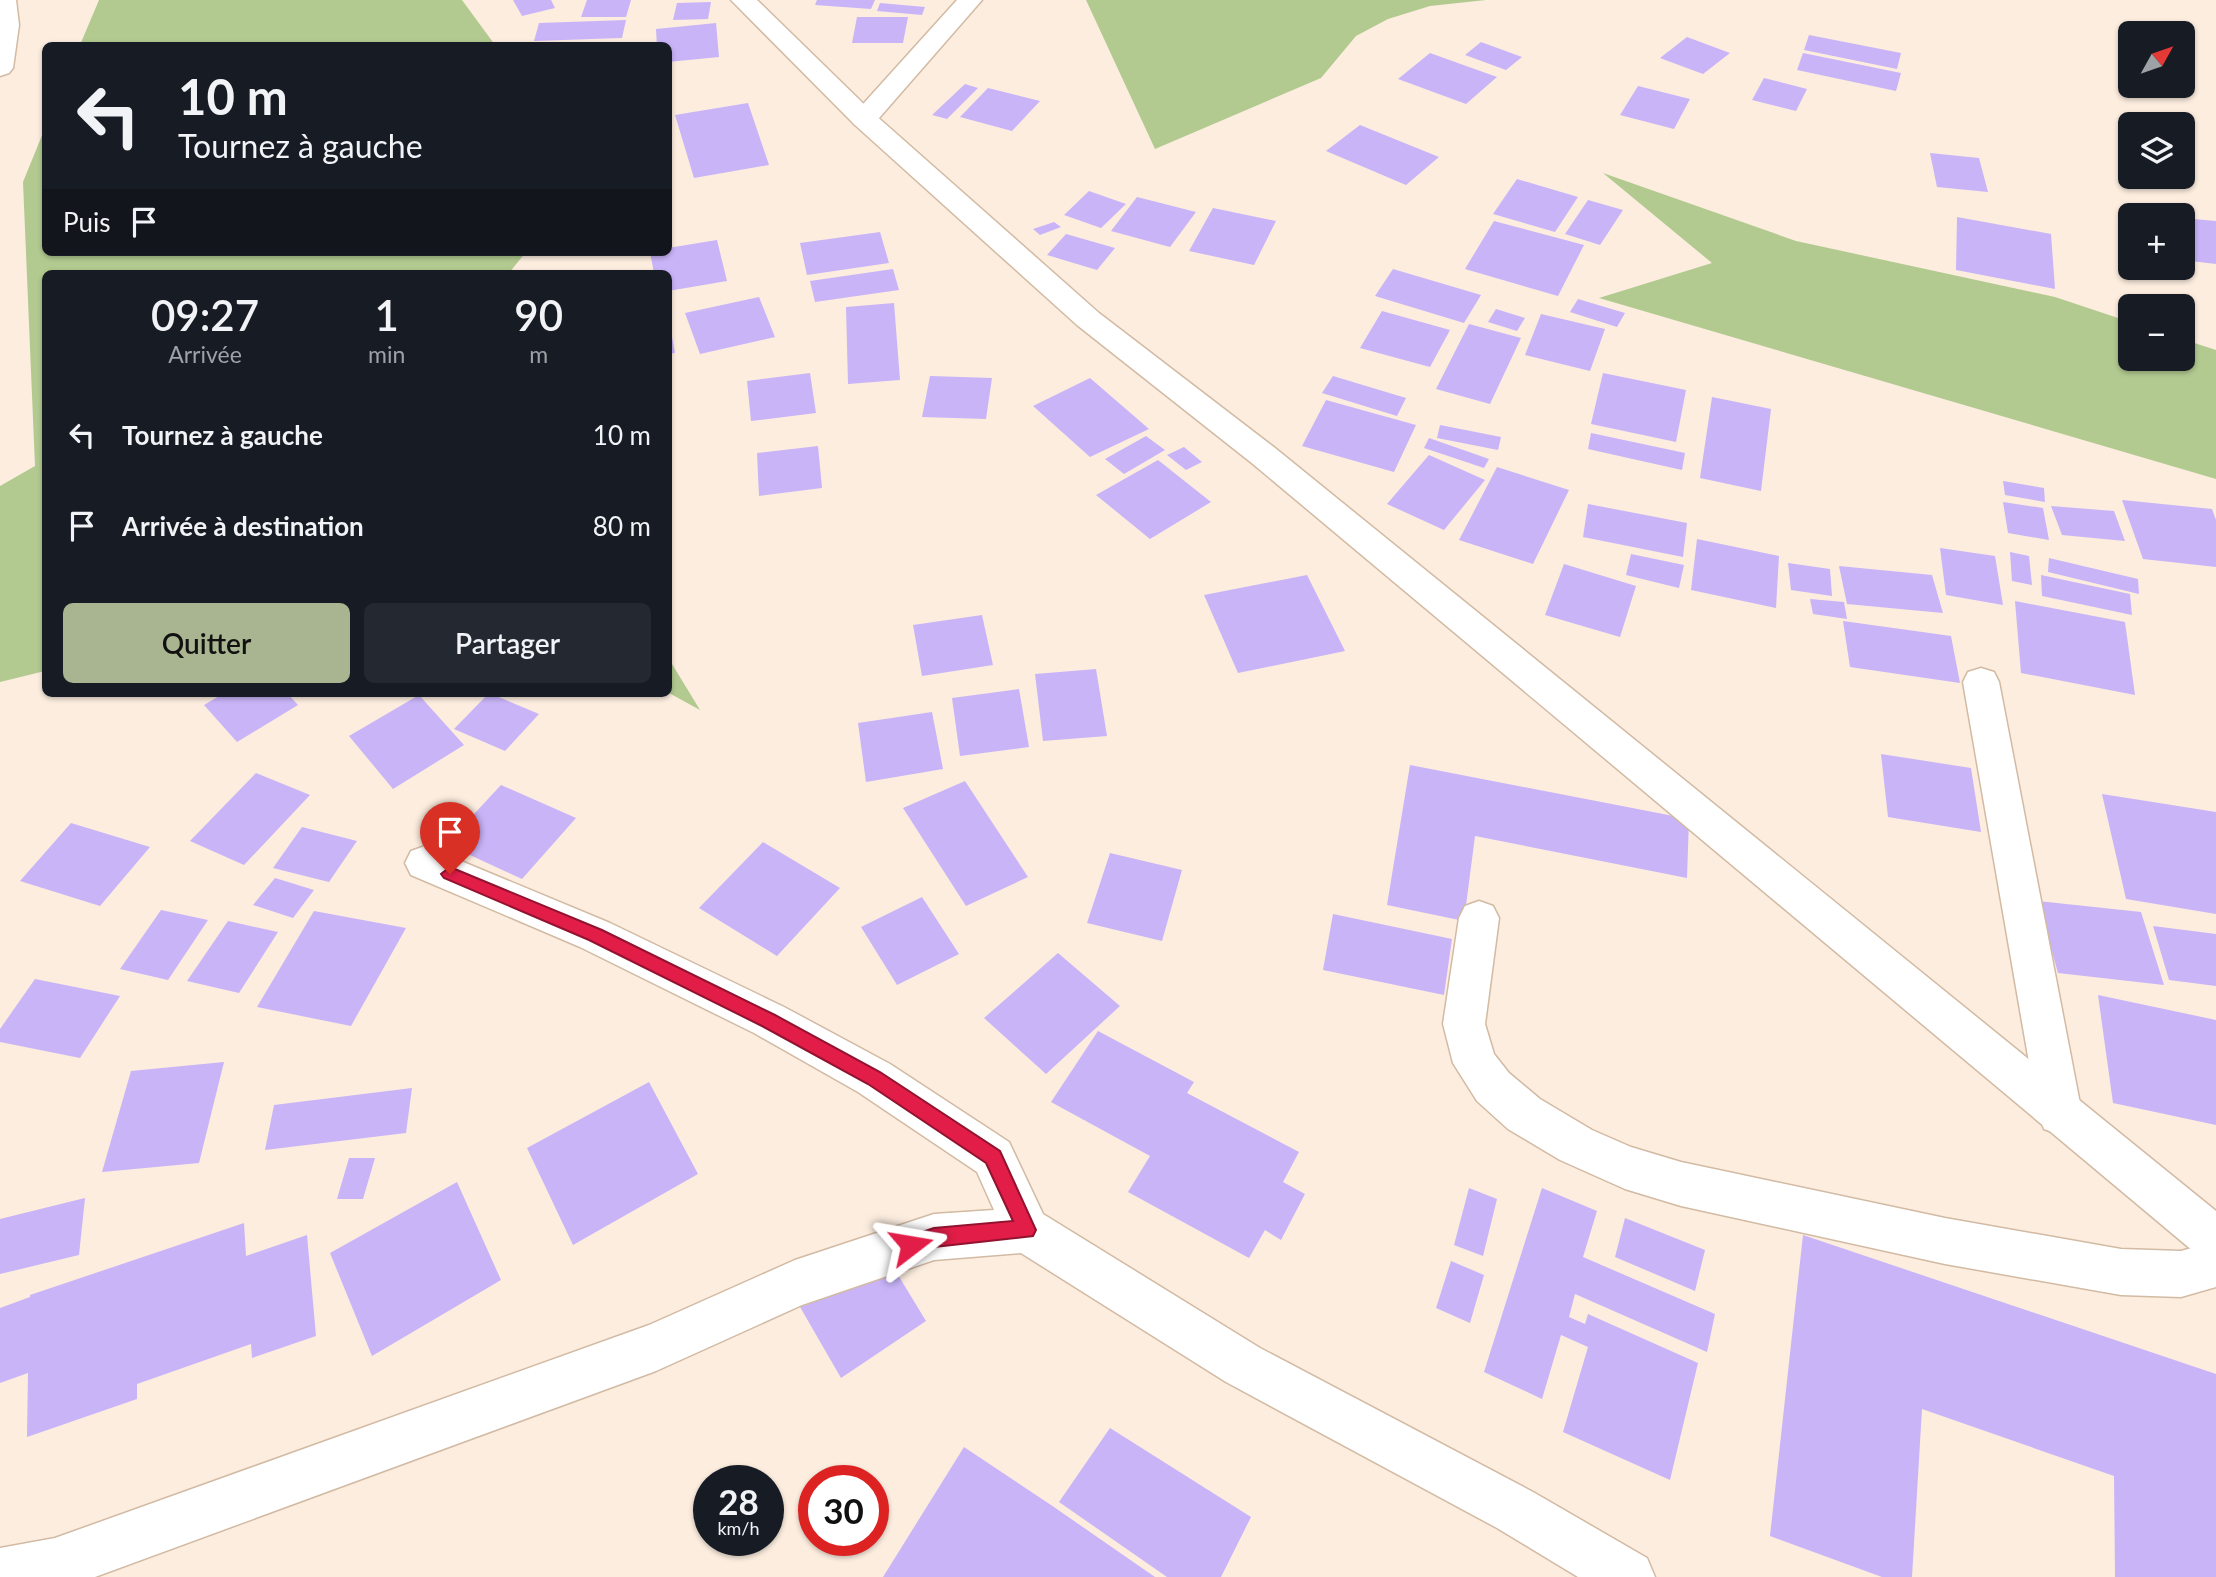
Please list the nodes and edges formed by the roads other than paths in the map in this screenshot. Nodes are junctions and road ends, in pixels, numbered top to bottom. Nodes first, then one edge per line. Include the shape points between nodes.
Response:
1 (4, 0) edge
2 (743, 0) edge
3 (971, 0) edge
4 (0, 68) edge
5 (864, 119) junction
6 (1981, 681) dead end
7 (425, 863) dead end
8 (1479, 918) dead end
9 (2060, 1114) junction
10 (1026, 1230) junction
11 (2216, 1240) edge
12 (2216, 1264) edge
13 (0, 1576) edge
14 (1628, 1577) edge

1 - 4 street via 8,25
2 - 5 street
3 - 5 street
5 - 9 street via 1088,319 1446,604
6 - 9 street
7 - 10 street via 596,935 769,1020 874,1078 993,1157
8 - 12 street via 1464,1024 1475,1063 1493,1087 1524,1114 1576,1145 1625,1167 1681,1184 1945,1241 2121,1272 2181,1274
9 - 11 street
10 - 13 street via 934,1237 833,1271 656,1347 55,1565
10 - 14 street via 1243,1365 1515,1510

